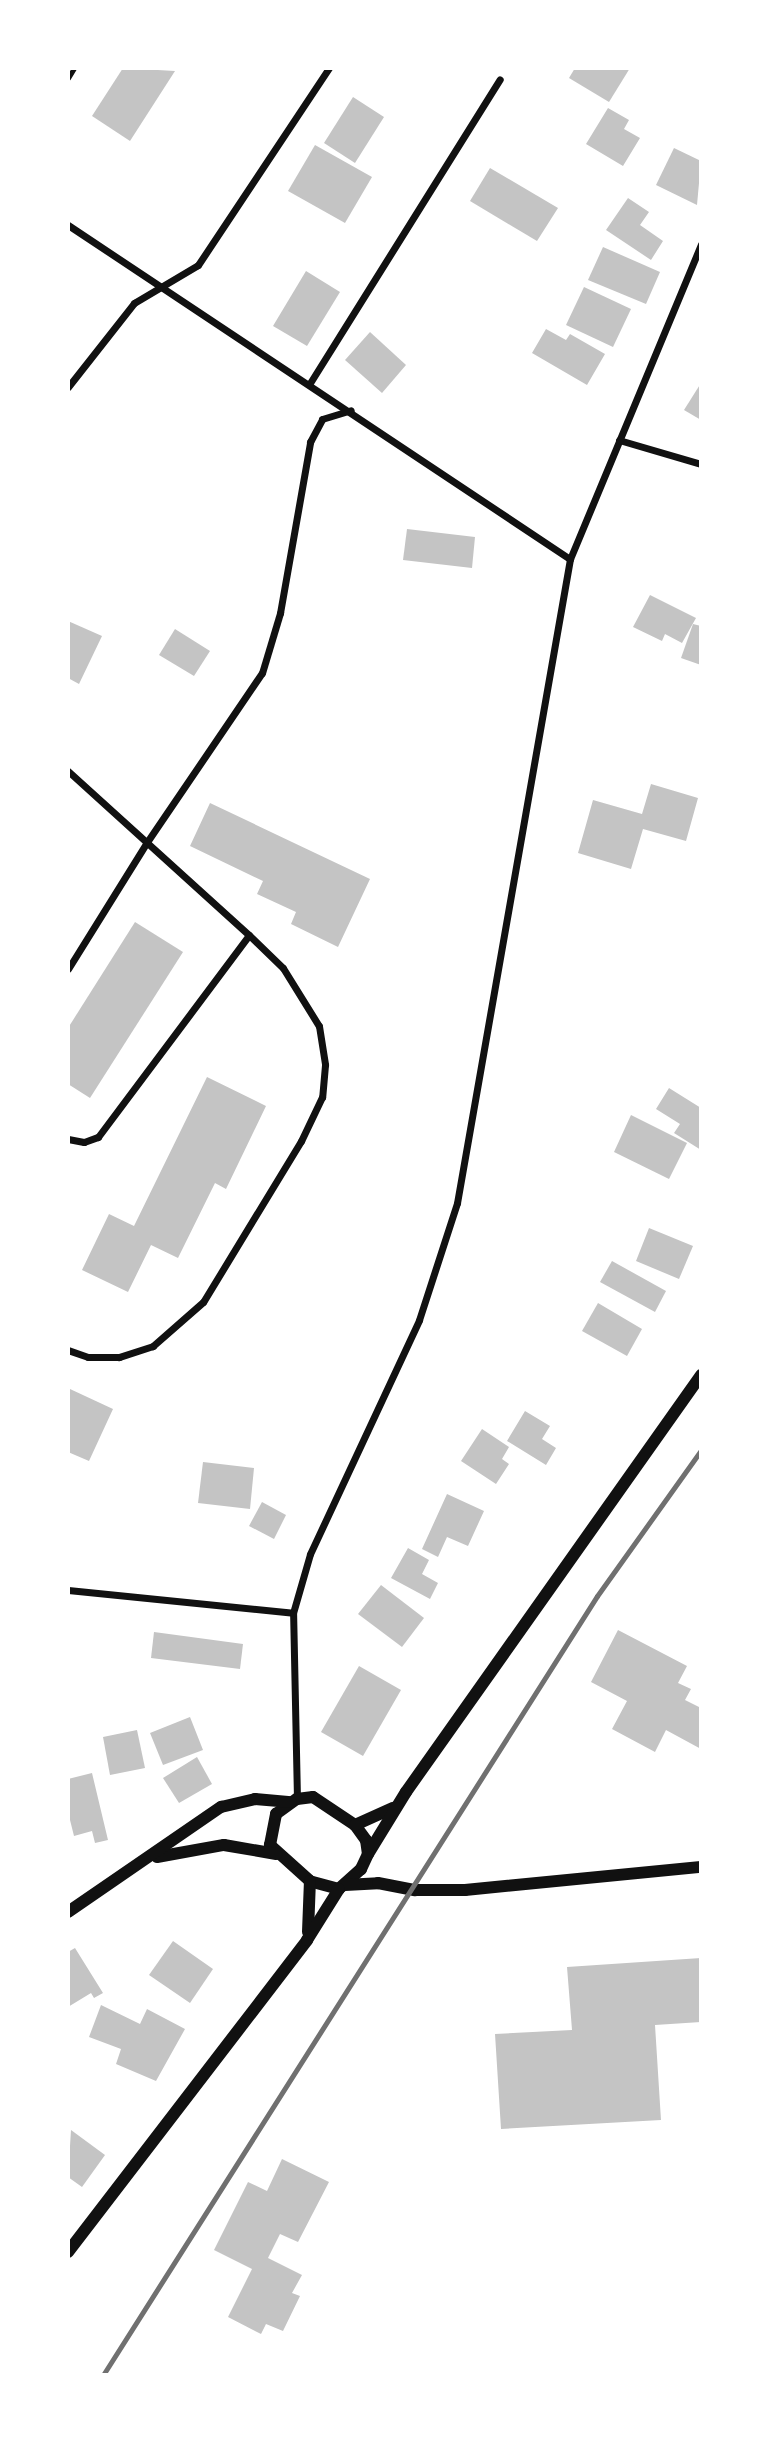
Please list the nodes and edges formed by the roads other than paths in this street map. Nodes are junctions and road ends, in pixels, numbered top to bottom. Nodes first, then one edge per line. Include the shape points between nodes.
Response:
1 (74, 68) edge
2 (329, 68) edge
3 (68, 78) edge
4 (500, 79) dead end
5 (68, 225) edge
6 (701, 244) edge
7 (159, 288) junction
8 (310, 383) junction
9 (68, 387) edge
10 (351, 410) junction
11 (620, 440) junction
12 (701, 464) edge
13 (570, 559) junction
14 (68, 771) edge
15 (147, 842) junction
16 (249, 936) junction
17 (68, 969) edge
18 (68, 1139) edge
19 (68, 1350) edge
20 (701, 1375) edge
21 (68, 1590) edge
22 (293, 1613) junction
23 (294, 1800) junction
24 (397, 1806) junction
25 (355, 1825) junction
26 (276, 1854) junction
27 (150, 1858) junction
28 (366, 1858) junction
29 (701, 1867) edge
30 (310, 1881) junction
31 (393, 1884) junction
32 (342, 1887) junction
33 (68, 1912) edge
34 (307, 1940) junction
35 (68, 2252) edge

1 - 3 lane
2 - 7 street via 198,265
4 - 8 street
5 - 7 street
6 - 11 street
7 - 8 street
7 - 9 street via 134,303
8 - 10 street
10 - 13 street
10 - 15 street via 322,419 310,442 280,613 262,673
11 - 12 street
11 - 13 street
13 - 22 street via 457,1203 419,1320 310,1554
14 - 15 street
15 - 16 street
15 - 17 street
16 - 18 street via 98,1138 84,1142
16 - 19 street via 283,968 319,1026 325,1065 322,1097 301,1141 203,1302 153,1346 119,1357 88,1357
20 - 24 street
21 - 22 street
22 - 23 street
23 - 25 street via 326,1802
23 - 26 street via 276,1814 270,1828 270,1844
23 - 27 street via 255,1799 220,1807
24 - 25 street
24 - 28 street
25 - 28 street via 366,1840
26 - 27 street via 224,1845
26 - 30 street
27 - 33 street
28 - 31 street
28 - 32 street
29 - 31 street via 465,1890
30 - 32 street
30 - 34 street
31 - 32 street
32 - 34 street
34 - 35 street

